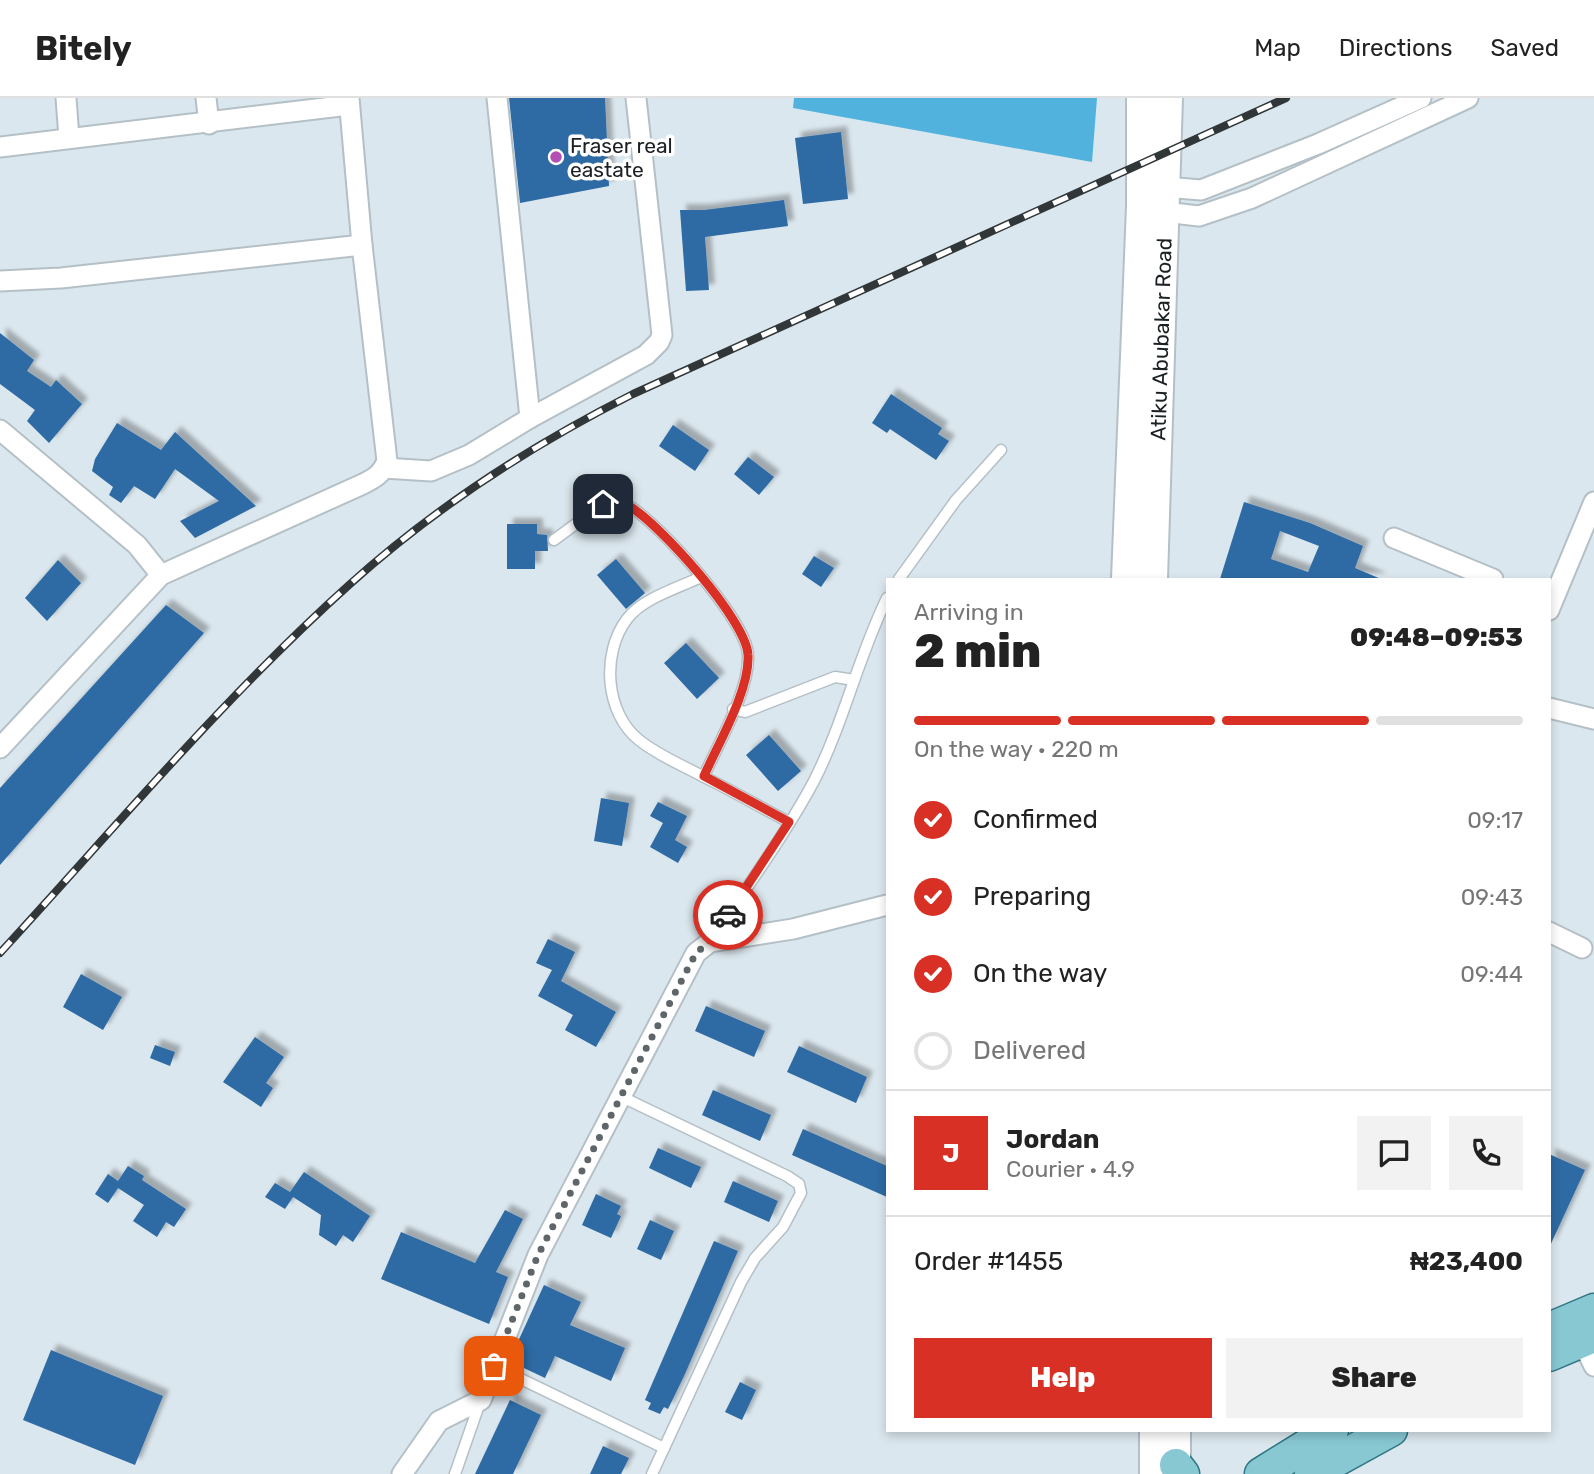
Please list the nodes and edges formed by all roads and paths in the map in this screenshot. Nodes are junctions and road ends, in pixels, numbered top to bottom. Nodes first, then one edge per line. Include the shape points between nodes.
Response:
1 (66, 98) edge
2 (206, 98) edge
3 (497, 98) edge
4 (636, 98) edge
5 (1141, 98) edge
6 (1168, 98) edge
7 (1421, 98) edge
8 (1468, 98) edge
9 (349, 102) edge
10 (209, 124) junction
11 (69, 138) junction
12 (0, 146) edge
13 (1154, 198) junction
14 (362, 245) junction
15 (0, 281) edge
16 (530, 418) junction
17 (0, 430) edge
18 (1001, 450) dead end
19 (384, 468) junction
20 (1594, 502) edge
21 (1394, 538) dead end
22 (554, 540) dead end
23 (161, 575) junction
24 (701, 577) junction
25 (900, 578) edge
26 (1126, 578) edge
27 (1153, 578) edge
28 (1491, 578) edge
29 (886, 600) edge
30 (1551, 604) edge
31 (854, 680) junction
32 (1551, 708) edge
33 (733, 709) junction
34 (1594, 719) edge
35 (0, 748) edge
36 (704, 776) junction
37 (789, 822) junction
38 (886, 905) edge
39 (1551, 933) edge
40 (709, 942) junction
41 (1582, 948) dead end
42 (622, 1097) junction
43 (1594, 1310) edge
44 (1551, 1328) edge
45 (1590, 1348) edge
46 (1551, 1355) edge
47 (494, 1366) junction
48 (481, 1400) junction
49 (1155, 1432) edge
50 (1176, 1432) edge
51 (1329, 1432) edge
52 (1387, 1432) edge
53 (664, 1448) junction
54 (1172, 1472) edge
55 (402, 1474) edge
56 (455, 1474) edge
57 (652, 1474) edge
58 (1261, 1474) edge
59 (1311, 1474) edge

1 - 11 street
2 - 10 street
3 - 16 street
4 - 16 street via 661,339 646,355
5 - 13 street
6 - 13 street, Atiku Abubakar Road
7 - 13 street via 1239,177
8 - 13 street via 1252,198 1199,216
9 - 10 street
9 - 14 street
10 - 11 street
11 - 12 street
13 - 26 street
13 - 27 street, Atiku Abubakar Road
14 - 15 street
14 - 19 street via 387,461
16 - 19 street via 469,455 431,471
17 - 23 street via 137,545
18 - 25 lane via 956,500
19 - 23 street via 363,484
20 - 30 street
21 - 28 street
22 - 24 lane via 603,504 621,502 645,518
23 - 35 street
24 - 33 lane via 726,607 747,644 746,676
24 - 36 lane via 644,604 627,619 610,663 613,697 622,722 660,755
29 - 31 lane
31 - 33 lane via 835,677 745,712
31 - 37 lane via 834,737
32 - 34 street
33 - 36 lane
36 - 37 lane
37 - 40 lane
38 - 40 street via 793,929
39 - 41 street
40 - 42 street via 696,953
42 - 47 street via 538,1255
42 - 53 lane via 787,1176 799,1184 801,1193 783,1227 741,1282
43 - 44 main road
45 - 46 main road
47 - 48 street
47 - 53 lane
48 - 55 street via 439,1421
48 - 56 lane
49 - 54 street
50 - 54 street
51 - 58 main road
52 - 59 main road
53 - 57 lane

